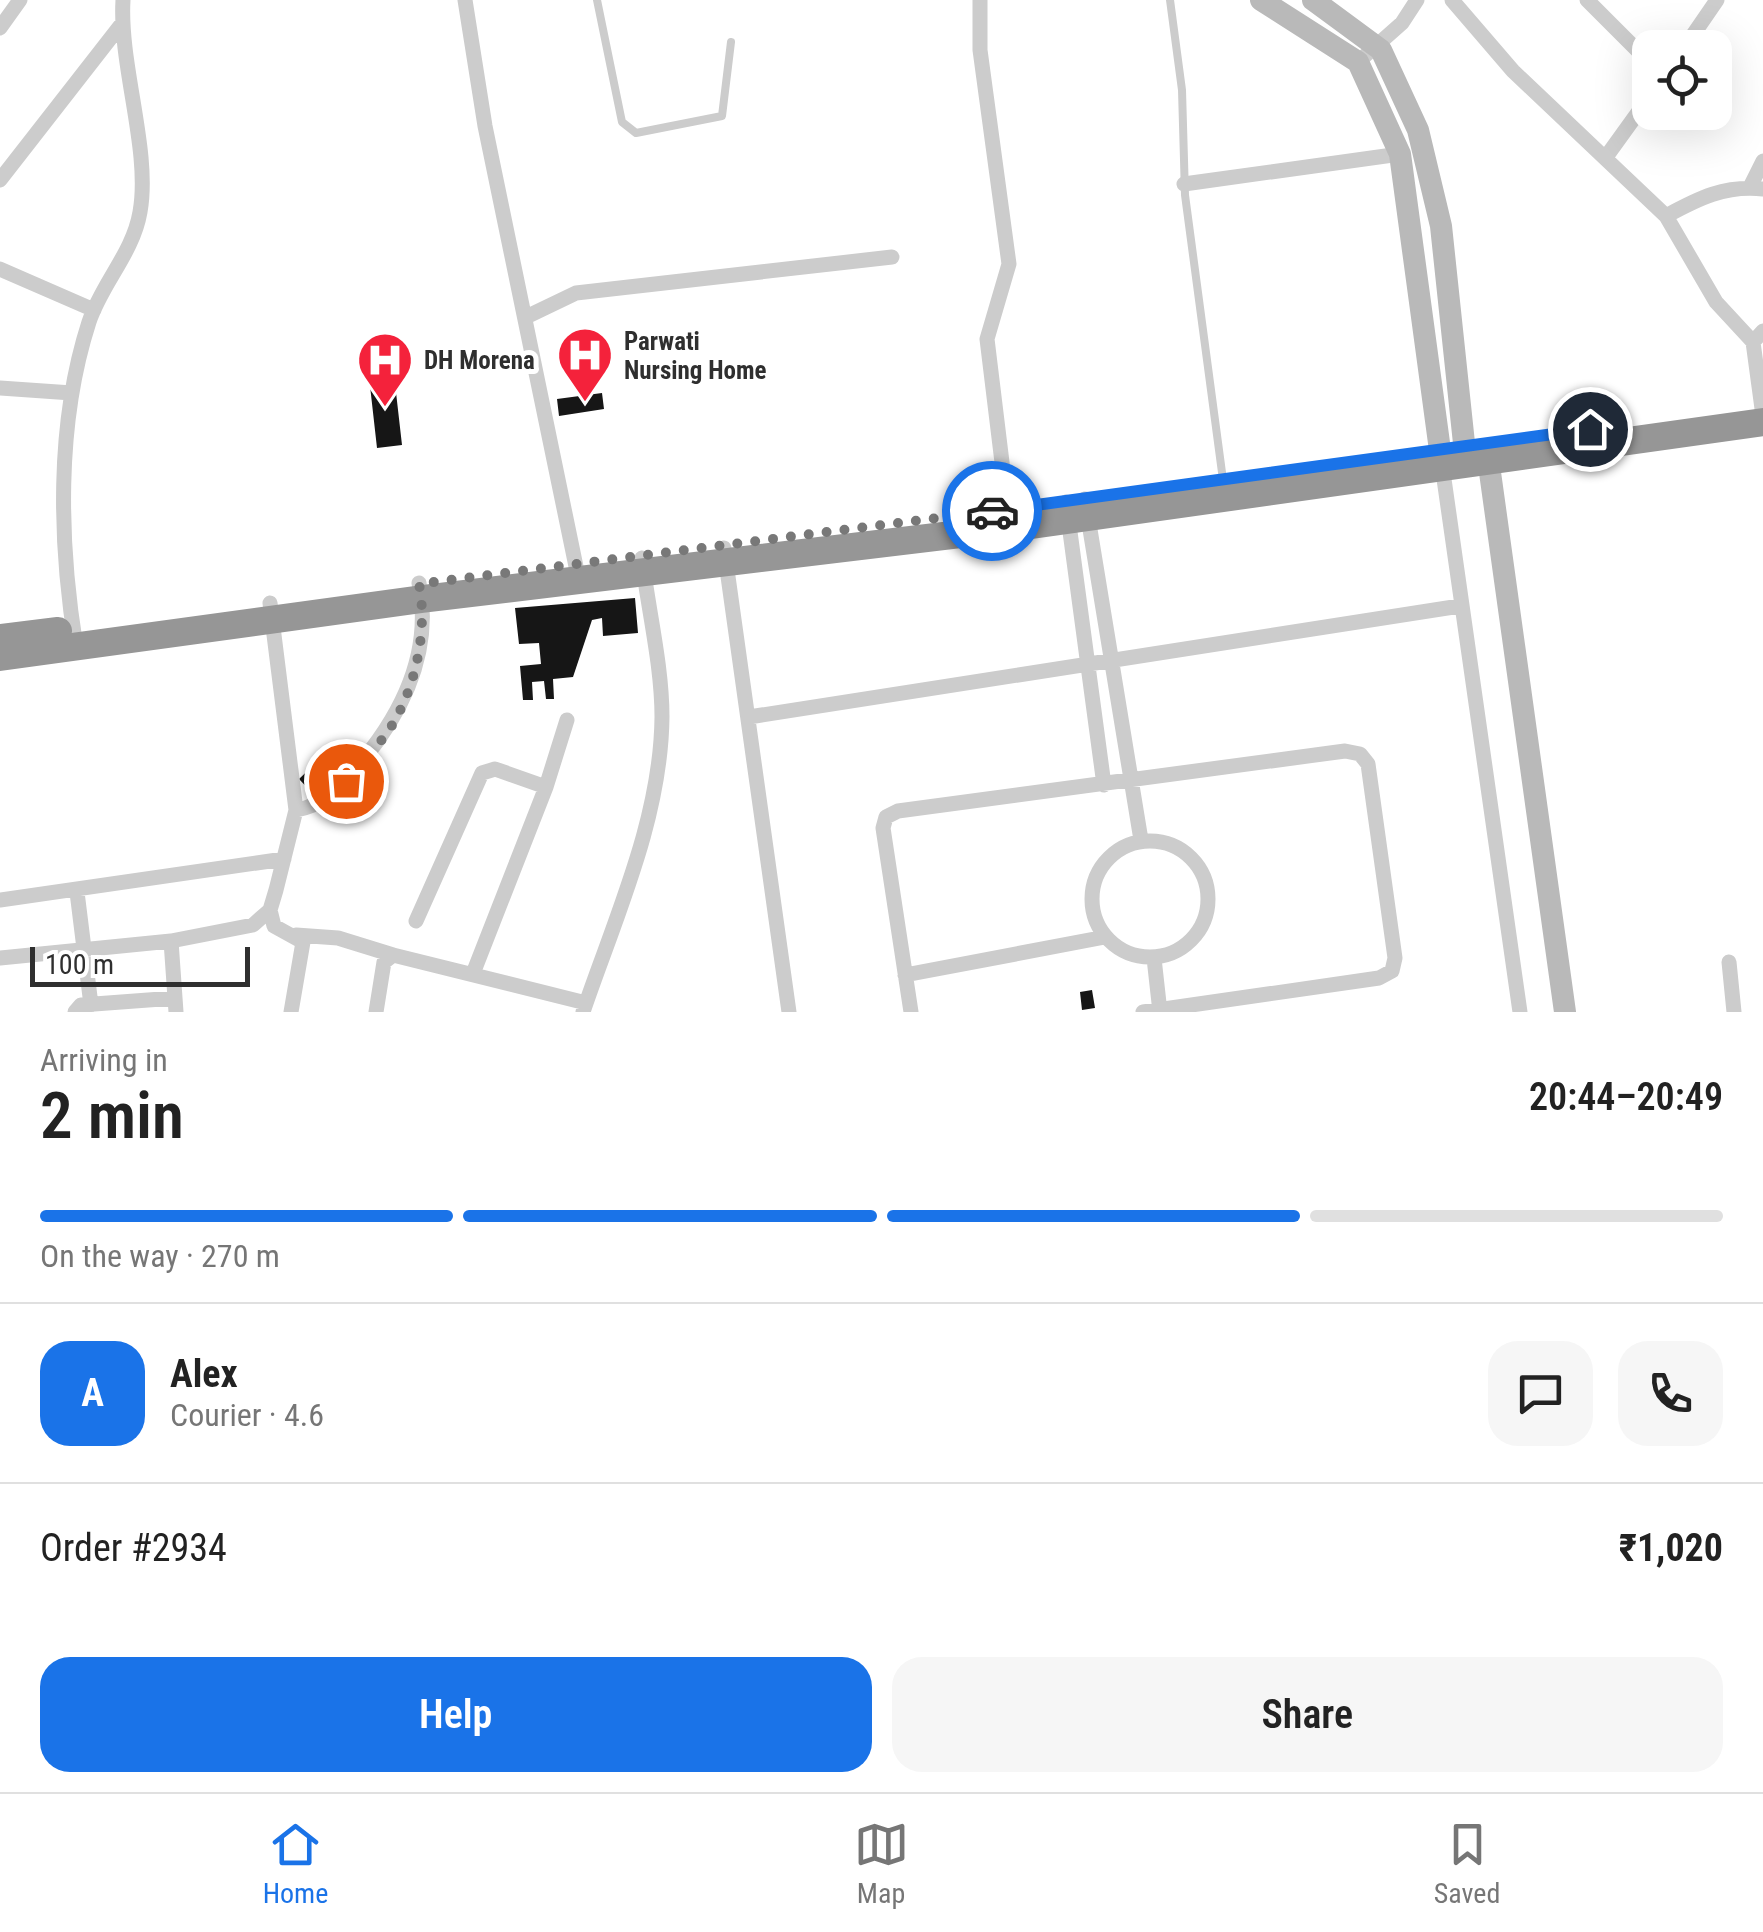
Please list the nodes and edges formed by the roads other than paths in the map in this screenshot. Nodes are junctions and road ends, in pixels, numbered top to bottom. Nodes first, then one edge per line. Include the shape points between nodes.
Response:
1 (20, 0) edge
2 (123, 0) edge
3 (465, 0) edge
4 (597, 0) edge
5 (980, 0) edge
6 (1170, 0) edge
7 (1261, 0) edge
8 (1313, 0) edge
9 (1417, 0) edge
10 (1452, 0) edge
11 (1587, 0) edge
12 (1716, 0) edge
13 (120, 26) junction
14 (0, 28) edge
15 (1696, 30) edge
16 (731, 42) dead end
17 (1632, 45) edge
18 (1376, 46) junction
19 (1358, 62) junction
20 (1632, 121) edge
21 (1400, 154) junction
22 (1606, 157) junction
23 (1763, 161) edge
24 (0, 180) edge
25 (1184, 184) junction
26 (1756, 188) edge
27 (1666, 216) junction
28 (892, 256) dead end
29 (0, 269) edge
30 (94, 310) junction
31 (526, 317) junction
32 (1758, 336) edge
33 (0, 388) edge
34 (72, 393) junction
35 (1763, 412) edge
36 (1460, 456) junction
37 (1223, 480) junction
38 (1077, 508) junction
39 (1009, 518) junction
40 (725, 555) junction
41 (643, 565) junction
42 (578, 573) junction
43 (420, 591) junction
44 (1460, 606) junction
45 (272, 611) junction
46 (0, 638) edge
47 (75, 638) junction
48 (0, 657) edge
49 (1110, 660) junction
50 (1089, 664) junction
51 (748, 717) junction
52 (566, 720) dead end
53 (1132, 782) junction
54 (1104, 785) junction
55 (546, 787) junction
56 (296, 810) junction
57 (1141, 840) junction
58 (284, 859) junction
59 (76, 892) junction
60 (0, 900) edge
61 (270, 910) junction
62 (416, 921) dead end
63 (254, 925) junction
64 (274, 926) junction
65 (296, 935) junction
66 (1106, 937) junction
67 (171, 941) junction
68 (84, 948) junction
69 (393, 955) junction
70 (0, 958) edge
71 (1154, 958) junction
72 (1729, 962) dead end
73 (474, 971) junction
74 (905, 975) junction
75 (176, 1005) edge
76 (83, 1008) edge
77 (584, 1008) edge
78 (1154, 1011) edge
79 (291, 1012) edge
80 (376, 1012) edge
81 (789, 1012) edge
82 (911, 1012) edge
83 (1520, 1012) edge
84 (1565, 1012) edge
85 (1734, 1012) edge

1 - 14 street
2 - 13 street
3 - 31 street
4 - 16 lane via 622,122 636,133 722,116
5 - 39 street via 980,50 1009,264 988,339
6 - 25 lane via 1182,90
7 - 19 street
8 - 18 street
9 - 18 street
10 - 22 street via 1513,71
11 - 17 street
12 - 15 street
13 - 24 street
13 - 30 street via 141,209 131,243
18 - 19 street
18 - 36 street via 1418,130 1442,226
19 - 21 street
20 - 22 street
21 - 25 street
21 - 36 street
22 - 27 street
23 - 26 street
25 - 37 lane
26 - 27 street via 1735,186
27 - 32 street via 1716,302
28 - 31 street via 576,293
29 - 30 street
30 - 34 street
31 - 42 street
32 - 35 street
33 - 34 street
34 - 47 street via 65,432
35 - 36 highway
36 - 37 highway
36 - 38 highway
36 - 44 street
36 - 84 street
37 - 38 highway
38 - 39 highway
38 - 49 street
38 - 50 street
39 - 40 highway
40 - 41 highway
40 - 51 street
41 - 42 highway
41 - 77 street via 662,716 654,786 626,893
42 - 43 highway
43 - 45 highway
43 - 56 street via 422,640 391,727 346,781 315,807
44 - 49 street
44 - 83 street
45 - 47 highway
45 - 56 street
46 - 47 highway
47 - 48 highway
49 - 50 street
49 - 53 street
50 - 51 street
50 - 54 street
51 - 81 street
52 - 55 street
53 - 54 street
53 - 57 street
53 - 78 street via 1360,754 1368,764 1395,958 1392,971 1378,978
54 - 74 street via 898,810 886,817 882,828
55 - 62 street via 482,772
55 - 73 street
56 - 58 street
57 - 66 street via 1099,868 1091,892 1094,918
57 - 71 street via 1172,844 1198,864 1210,893 1204,924 1184,948
58 - 59 street
58 - 61 street
59 - 60 street
59 - 68 street
61 - 63 street
61 - 64 street
63 - 64 street
63 - 67 street
64 - 65 street
65 - 69 street via 338,938
65 - 79 street via 304,952
66 - 71 street via 1128,954
66 - 74 street
67 - 68 street
67 - 75 street
68 - 70 street
68 - 76 street
69 - 73 street
69 - 80 street via 384,962
71 - 78 street
72 - 85 street
73 - 77 street
74 - 82 street
75 - 76 street

